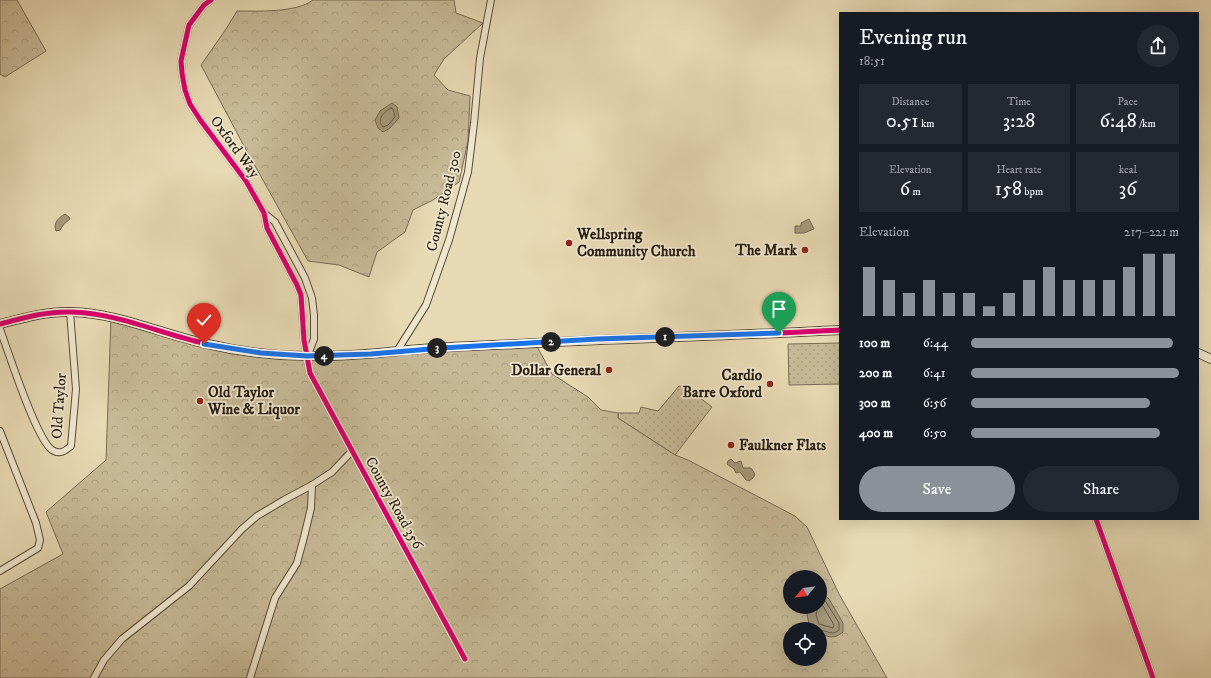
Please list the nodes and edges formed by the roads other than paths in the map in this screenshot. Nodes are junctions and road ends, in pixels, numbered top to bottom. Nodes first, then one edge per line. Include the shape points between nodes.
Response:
1 (211, 0) edge
2 (491, 0) edge
3 (264, 213) junction
4 (70, 312) junction
5 (0, 324) edge
6 (0, 329) edge
7 (839, 330) edge
8 (397, 351) junction
9 (1199, 353) edge
10 (307, 356) junction
11 (1211, 359) edge
12 (0, 431) edge
13 (352, 451) junction
14 (312, 485) junction
15 (1096, 520) edge
16 (0, 571) edge
17 (465, 659) dead end
18 (94, 678) edge
19 (250, 678) edge
20 (1154, 678) edge

1 - 3 street, Oxford Way via 204,5 189,26 181,60 185,90 200,121 246,181
2 - 8 street, County Road 300 via 480,58 468,172 449,240 426,305
3 - 10 street, Oxford Way via 267,228 301,295
3 - 10 street, Oxford Way via 275,222 309,287 313,306 314,339
4 - 5 street via 30,316
4 - 6 street, Old Taylor via 76,389 71,446 64,451 53,450 47,445 32,415
4 - 10 street via 122,320 204,344 261,353
7 - 8 street via 597,339
8 - 10 street
9 - 11 street
10 - 13 street, County Road 356 via 310,373
12 - 16 street via 36,523 40,540 38,548
13 - 14 street, County Road 356 via 332,472
13 - 17 street, County Road 356
14 - 18 street, County Road 356 via 257,516 242,529 189,586 122,639 104,660
14 - 19 street via 311,508 297,563 275,598
15 - 20 street

